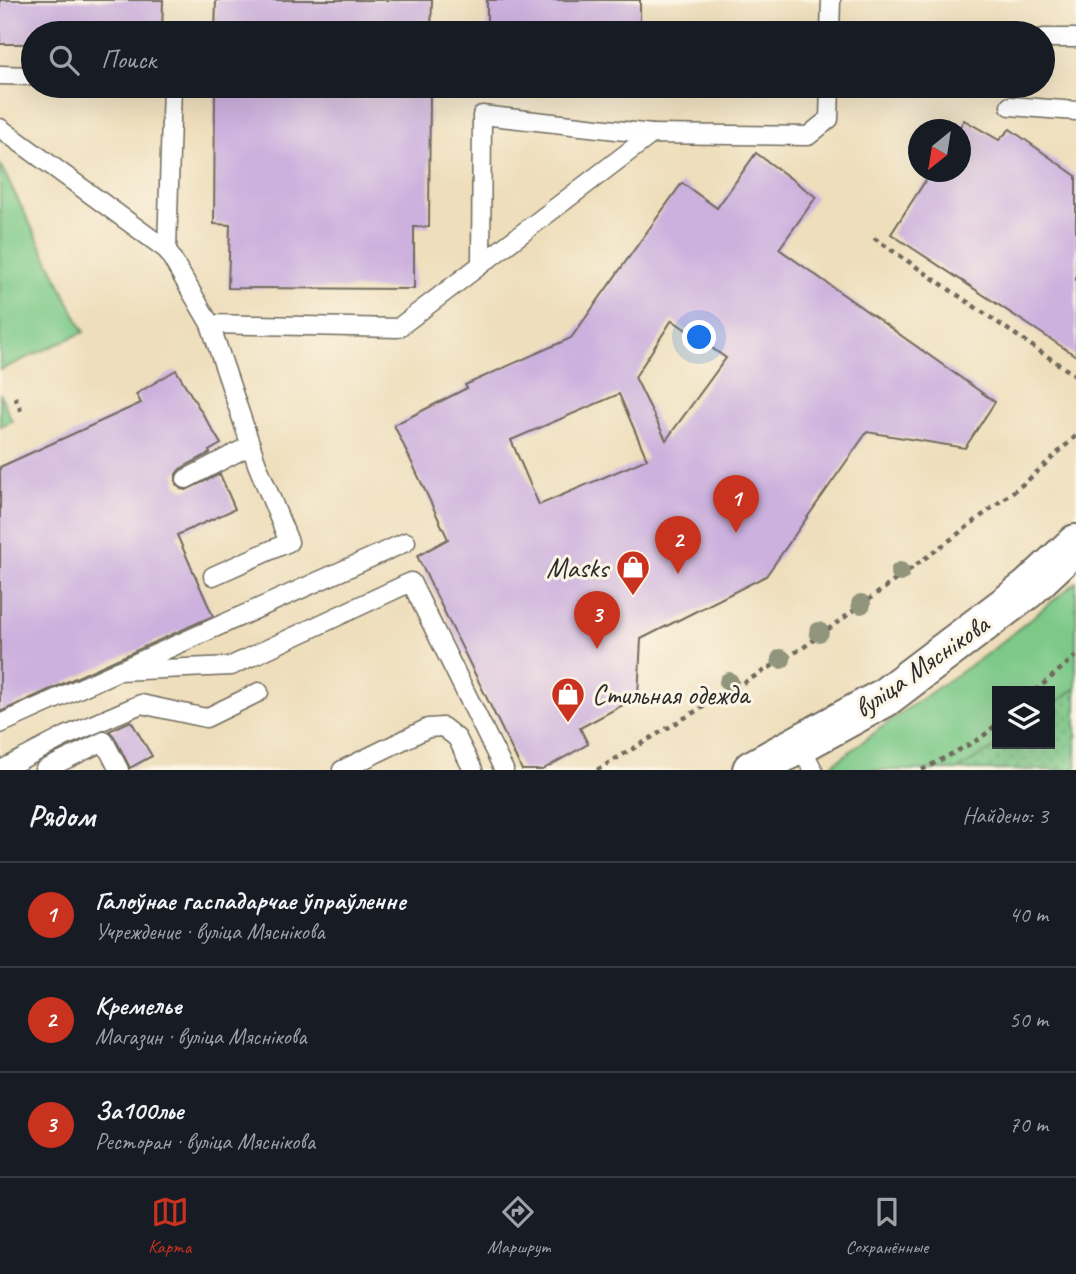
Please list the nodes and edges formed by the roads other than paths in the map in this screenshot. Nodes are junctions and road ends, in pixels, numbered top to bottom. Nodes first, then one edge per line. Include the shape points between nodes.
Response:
1 (831, 0) edge
2 (830, 21) edge
3 (1055, 38) edge
4 (1076, 38) edge
5 (0, 75) edge
6 (21, 76) edge
7 (172, 98) edge
8 (830, 98) edge
9 (1010, 106) dead end
10 (1076, 111) edge
11 (0, 128) edge
12 (652, 134) junction
13 (167, 250) junction
14 (481, 264) junction
15 (210, 324) junction
16 (251, 445) junction
17 (186, 479) dead end
18 (406, 542) dead end
19 (1076, 544) edge
20 (214, 576) dead end
21 (118, 671) junction
22 (260, 692) dead end
23 (0, 724) edge
24 (781, 763) edge
25 (1, 770) edge
26 (44, 770) edge
27 (119, 770) edge
28 (342, 770) edge
29 (473, 770) edge
30 (504, 770) edge

1 - 2 lane
3 - 4 lane
5 - 6 lane
7 - 13 lane
8 - 12 lane via 830,119 808,136
9 - 10 lane
11 - 13 lane
12 - 14 lane
12 - 14 lane via 482,115
13 - 15 lane
14 - 15 lane via 398,328
15 - 16 lane
16 - 17 lane
16 - 20 lane via 289,542
18 - 21 lane
19 - 24 main road, вуліца Мяснікова via 1028,589 884,698
21 - 23 lane
21 - 30 lane via 231,666 411,582
22 - 25 lane via 206,718 142,704
26 - 27 lane via 104,741
28 - 29 lane via 428,728 443,727 457,738

